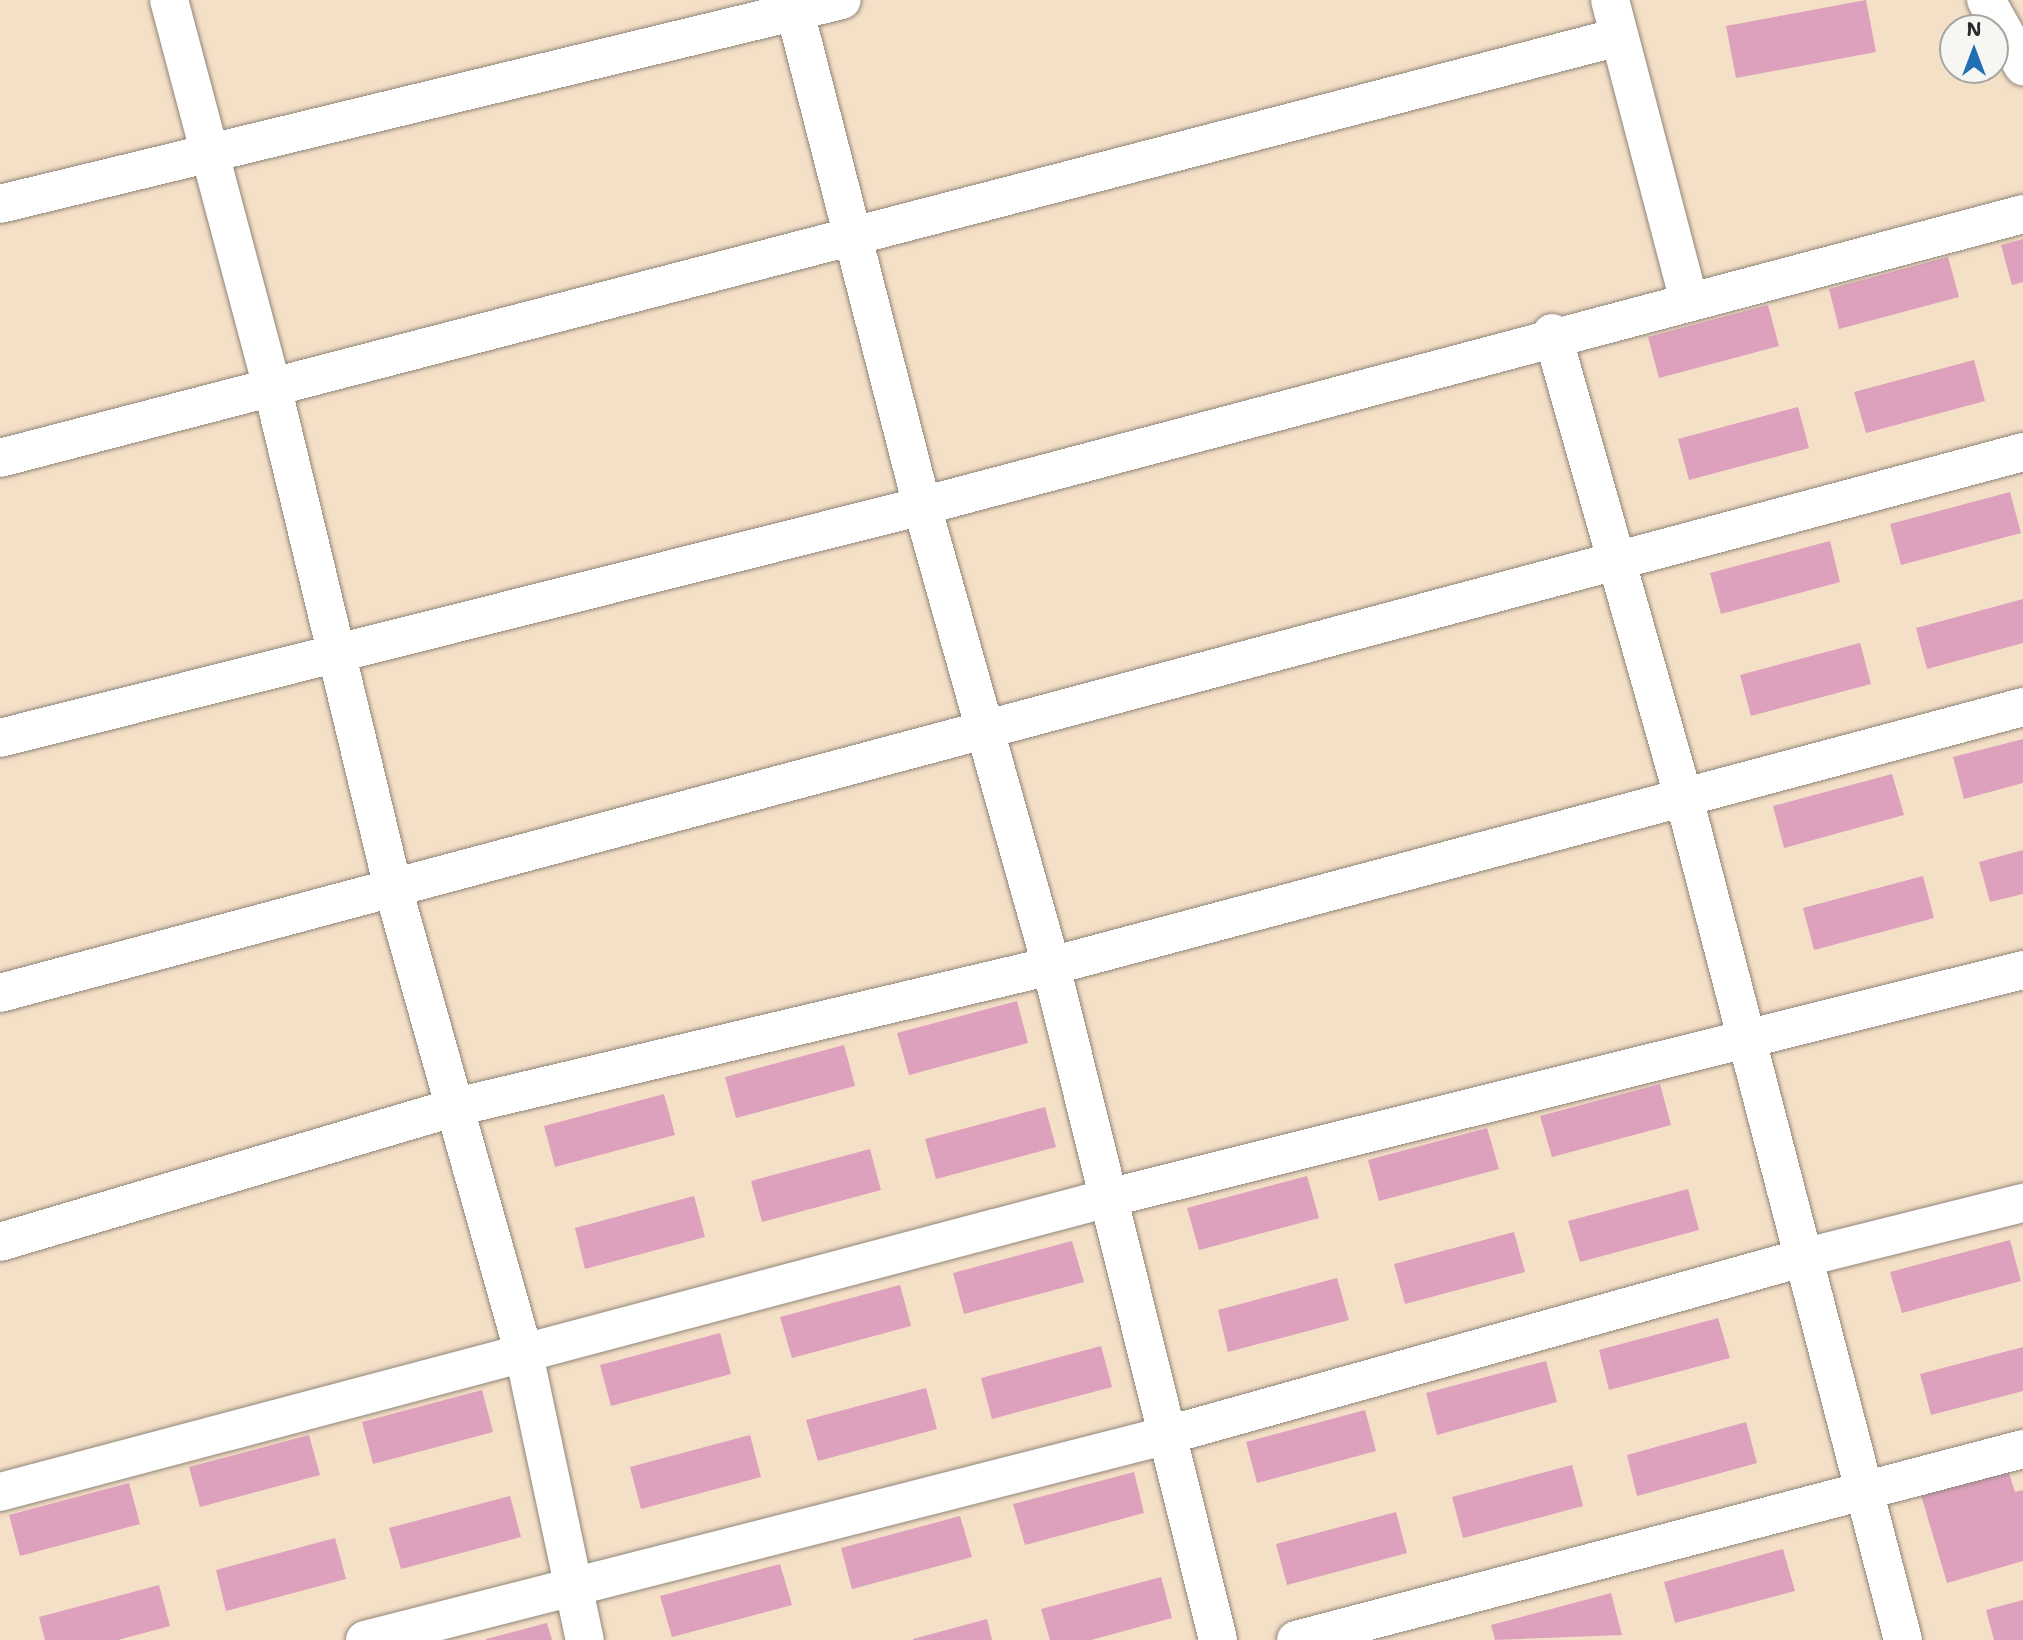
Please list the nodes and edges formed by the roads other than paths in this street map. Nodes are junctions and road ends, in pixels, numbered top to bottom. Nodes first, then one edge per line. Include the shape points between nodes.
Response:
1 (169, 0) edge
2 (842, 0) edge
3 (1610, 0) edge
4 (1986, 0) edge
5 (794, 6) edge
6 (1619, 37) junction
7 (2023, 66) edge
8 (210, 149) junction
9 (0, 204) edge
10 (2023, 214) edge
11 (854, 231) junction
12 (1689, 302) junction
13 (1552, 334) junction
14 (272, 386) junction
15 (2023, 452) edge
16 (0, 458) edge
17 (922, 506) junction
18 (1615, 558) junction
19 (336, 654) junction
20 (2023, 707) edge
21 (984, 731) junction
22 (0, 738) edge
23 (1685, 797) junction
24 (393, 888) junction
25 (1051, 966) junction
26 (2023, 970) edge
27 (0, 993) edge
28 (1748, 1041) junction
29 (456, 1107) junction
30 (1108, 1198) junction
31 (2023, 1203) edge
32 (0, 1242) edge
33 (1802, 1258) junction
34 (524, 1354) junction
35 (1168, 1434) junction
36 (2023, 1449) edge
37 (1865, 1487) junction
38 (0, 1492) edge
39 (573, 1585) junction
40 (366, 1640) edge
41 (585, 1640) edge
42 (1218, 1640) edge
43 (1296, 1640) edge
44 (1903, 1640) edge

1 - 8 street
2 - 5 street
3 - 6 street
4 - 7 street
5 - 8 street
5 - 11 street
6 - 11 street
6 - 12 street
8 - 9 street
8 - 14 street
10 - 12 street
11 - 14 street
11 - 17 street
12 - 13 street
13 - 17 street
13 - 18 street
14 - 16 street
14 - 19 street
15 - 18 street
17 - 19 street
17 - 21 street
18 - 21 street
18 - 23 street
19 - 22 street
19 - 24 street
20 - 23 street
21 - 24 street
21 - 25 street
23 - 25 street
23 - 28 street
24 - 27 street
24 - 29 street
25 - 29 street
25 - 30 street
26 - 28 street
28 - 30 street
28 - 33 street
29 - 32 street
29 - 34 street
30 - 34 street
30 - 35 street
31 - 33 street
33 - 35 street
33 - 37 street
34 - 38 street
34 - 39 street
35 - 39 street
35 - 42 street
36 - 37 street
37 - 43 street
37 - 44 street
39 - 40 street
39 - 41 street

